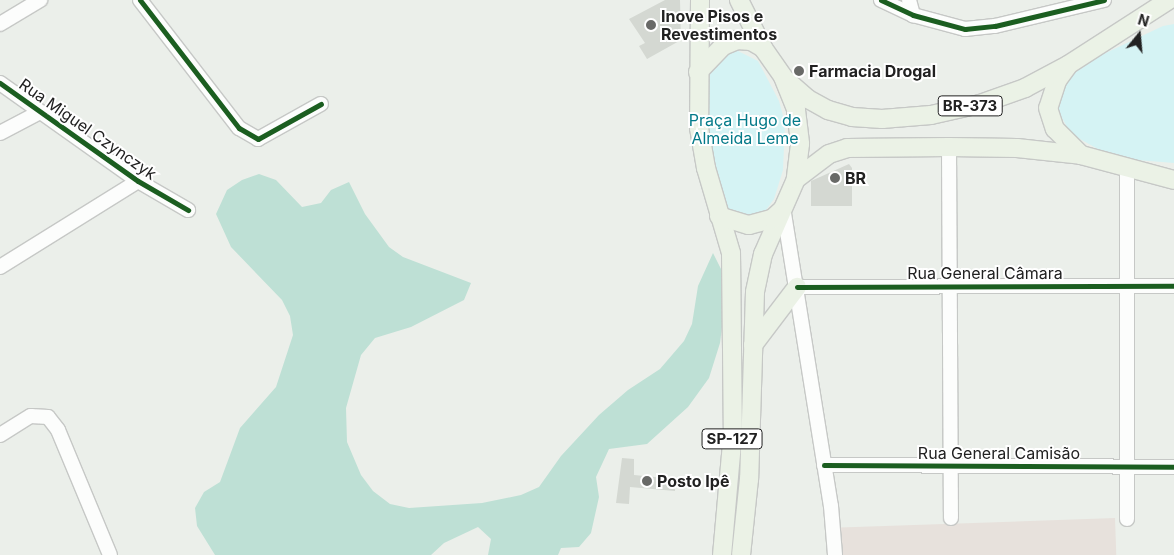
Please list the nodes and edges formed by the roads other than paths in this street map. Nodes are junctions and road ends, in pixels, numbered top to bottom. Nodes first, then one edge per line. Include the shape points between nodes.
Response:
1 (40, 0) edge
2 (140, 0) edge
3 (700, 0) edge
4 (739, 0) edge
5 (881, 0) edge
6 (909, 0) edge
7 (1104, 0) edge
8 (1169, 0) edge
9 (1174, 11) edge
10 (1147, 14) junction
11 (913, 15) junction
12 (0, 24) edge
13 (763, 48) junction
14 (1068, 65) junction
15 (698, 72) junction
16 (783, 77) junction
17 (0, 83) edge
18 (321, 104) dead end
19 (38, 113) junction
20 (0, 133) edge
21 (949, 147) junction
22 (1081, 154) junction
23 (1132, 168) junction
24 (1174, 171) edge
25 (796, 179) junction
26 (1174, 180) edge
27 (138, 181) junction
28 (783, 208) junction
29 (188, 210) dead end
30 (719, 216) junction
31 (0, 267) edge
32 (950, 286) junction
33 (1129, 286) junction
34 (1174, 286) edge
35 (797, 287) junction
36 (753, 345) junction
37 (0, 436) edge
38 (824, 464) junction
39 (952, 465) junction
40 (1128, 466) junction
41 (1174, 467) edge
42 (951, 518) dead end
43 (1127, 519) dead end
44 (110, 555) edge
45 (722, 555) edge
46 (741, 555) edge
47 (835, 555) edge

1 - 12 street
2 - 18 street via 239,128 258,139
3 - 15 main road, SP-127
4 - 13 main road, SP-127
5 - 11 street
6 - 11 street
7 - 11 street via 995,26 965,29
8 - 10 main road, BR-373
9 - 10 main road
10 - 14 main road, BR-373
13 - 15 main road via 751,41 737,40 723,46
13 - 16 main road, SP-127
14 - 16 main road, BR-373 via 1025,88 980,104 931,115 882,119 852,117 828,110 808,99
14 - 22 main road via 1057,81 1048,108 1055,129
15 - 30 main road, SP-127 via 699,128
16 - 25 main road, SP-127 via 796,110 800,144
17 - 19 street, Rua Miguel Czynczyk
19 - 20 street
19 - 27 street, Rua Miguel Czynczyk
21 - 22 main road via 1016,148
21 - 25 main road via 847,148 829,154
21 - 32 street
22 - 23 main road
23 - 24 main road
23 - 26 main road
23 - 33 street
25 - 28 main road, SP-127
27 - 29 street, Rua Miguel Czynczyk
27 - 31 street
28 - 30 main road via 772,219 749,225
28 - 35 street
28 - 36 main road, SP-127 via 759,273
30 - 45 main road, SP-127 via 731,253 733,432
32 - 33 street, Rua General Câmara
32 - 35 street, Rua General Câmara
32 - 39 street
33 - 34 street, Rua General Câmara
33 - 40 street
35 - 36 main road
35 - 38 street
36 - 46 main road, SP-127 via 749,480
37 - 44 street via 31,416 48,417 58,430
38 - 39 street, Rua General Camisão
38 - 47 street
39 - 40 street, Rua General Camisão
39 - 42 street
40 - 41 street, Rua General Camisão
40 - 43 street

